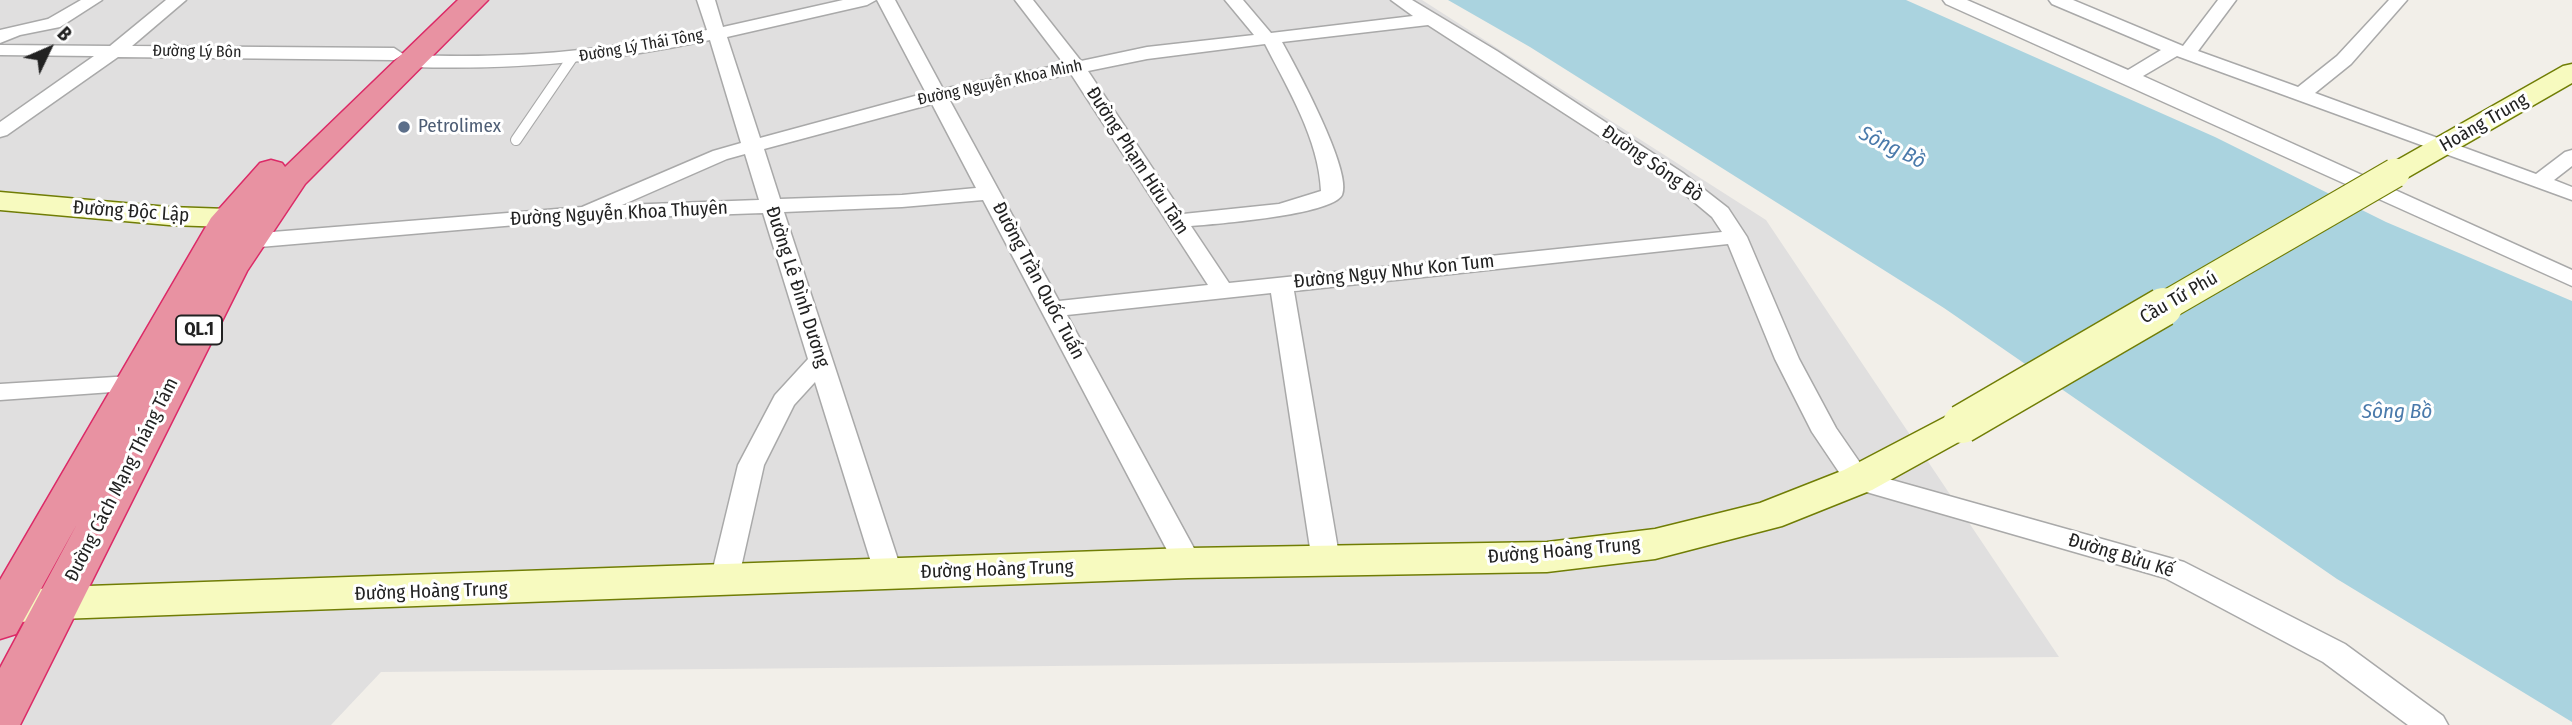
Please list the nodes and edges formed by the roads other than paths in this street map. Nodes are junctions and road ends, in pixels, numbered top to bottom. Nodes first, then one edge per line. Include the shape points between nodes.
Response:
1 (93, 0) edge
2 (177, 0) edge
3 (451, 0) edge
4 (474, 0) edge
5 (706, 0) edge
6 (867, 0) edge
7 (886, 0) edge
8 (1024, 0) edge
9 (1234, 0) edge
10 (1400, 0) edge
11 (1952, 0) edge
12 (1992, 0) edge
13 (2058, 0) edge
14 (2227, 0) edge
15 (2398, 0) edge
16 (1972, 8) junction
17 (1431, 19) junction
18 (718, 32) junction
19 (0, 38) edge
20 (1269, 39) junction
21 (0, 50) edge
22 (2181, 51) junction
23 (113, 52) junction
24 (403, 58) junction
25 (572, 58) junction
26 (1075, 66) junction
27 (2572, 72) edge
28 (2129, 77) junction
29 (2302, 94) junction
30 (938, 96) junction
31 (0, 131) edge
32 (516, 140) dead end
33 (752, 145) junction
34 (2442, 146) junction
35 (2572, 156) edge
36 (2395, 173) joint
37 (2539, 182) junction
38 (991, 193) junction
39 (2572, 194) edge
40 (0, 201) edge
41 (772, 207) junction
42 (586, 213) junction
43 (1177, 221) junction
44 (0, 222) edge
45 (238, 229) junction
46 (1736, 237) junction
47 (2572, 279) edge
48 (1281, 284) junction
49 (1222, 290) junction
50 (1052, 309) junction
51 (821, 360) junction
52 (131, 384) junction
53 (0, 392) edge
54 (1962, 424) joint
55 (1858, 480) junction
56 (1326, 561) junction
57 (1188, 563) junction
58 (889, 575) junction
59 (724, 581) junction
60 (59, 603) junction
61 (3, 612) edge
62 (0, 716) edge
63 (2432, 725) edge

1 - 19 street via 56,22 15,30
2 - 23 street
3 - 24 highway, Đường Cách Mạng Tháng Tám / QL.1
4 - 24 highway, Đường Cách Mạng Tháng Tám / QL.1
5 - 18 street, Đường Lê Đình Dương
6 - 18 street, Đường Lý Thái Tông
7 - 30 street, Đường Trần Quốc Tuấn
8 - 26 street, Đường Phạm Hữu Tâm
9 - 20 street
10 - 17 street, Đường Sông Bồ
11 - 16 street
12 - 16 street
13 - 22 street
14 - 22 street
15 - 29 street via 2344,60
16 - 28 street
17 - 20 street, Đường Nguyễn Khoa Minh
17 - 46 street, Đường Sông Bồ via 1676,177 1720,214
18 - 25 street, Đường Lý Thái Tông
18 - 33 street, Đường Lê Đình Dương
20 - 26 street, Đường Nguyễn Khoa Minh
20 - 43 street via 1317,132 1332,194 1293,206
21 - 23 street, Đường Lý Bôn
22 - 28 street
22 - 29 street
23 - 24 street, Đường Lý Bôn
23 - 31 street
24 - 25 street, Đường Lý Thái Tông via 489,64
24 - 45 highway, Đường Cách Mạng Tháng Tám / QL.1
25 - 32 lane
26 - 30 street, Đường Nguyễn Khoa Minh
26 - 43 street, Đường Phạm Hữu Tâm
27 - 34 main road, Hoàng Trung
28 - 47 street
29 - 34 street
30 - 33 street, Đường Nguyễn Khoa Minh
30 - 38 street, Đường Trần Quốc Tuấn
33 - 41 street, Đường Lê Đình Dương
33 - 42 street, Đường Nguyễn Khoa Minh
34 - 36 main road, Hoàng Trung
34 - 37 street
35 - 37 street
36 - 54 main road, Cầu Tứ Phú, bridge
37 - 39 street
38 - 41 street, Đường Nguyễn Khoa Thuyên
38 - 50 street, Đường Trần Quốc Tuấn
40 - 45 main road, Đường Độc Lập
41 - 42 street, Đường Nguyễn Khoa Thuyên
41 - 51 street, Đường Lê Đình Dương
42 - 45 street, Đường Nguyễn Khoa Thuyên
43 - 49 street, Đường Phạm Hữu Tâm
44 - 45 main road, Đường Độc Lập
45 - 52 highway, Đường Cách Mạng Tháng Tám / QL.1
45 - 60 highway, Đường Cách Mạng Tháng Tám / QL.1 via 229,271
46 - 48 street, Đường Ngụy Như Kon Tum
46 - 55 street, Đường Sông Bồ via 1787,359 1825,432
48 - 49 street, Đường Ngụy Như Kon Tum
48 - 56 street
49 - 50 street, Đường Ngụy Như Kon Tum
50 - 57 street, Đường Trần Quốc Tuấn
51 - 58 street, Đường Lê Đình Dương
51 - 59 street via 784,401 751,465
52 - 53 street
52 - 61 highway, Đường Cách Mạng Tháng Tám / QL.1
54 - 55 main road, Đường Hoàng Trung
55 - 56 main road, Đường Hoàng Trung via 1768,516 1655,544 1547,557
55 - 63 street, Đường Bửu Kế via 2174,570 2334,653
56 - 57 main road, Đường Hoàng Trung
57 - 58 main road, Đường Hoàng Trung
58 - 59 main road, Đường Hoàng Trung
59 - 60 main road, Đường Hoàng Trung
60 - 61 main road, Đường Hoàng Trung
60 - 62 highway, Đường Cách Mạng Tháng Tám / QL.1

